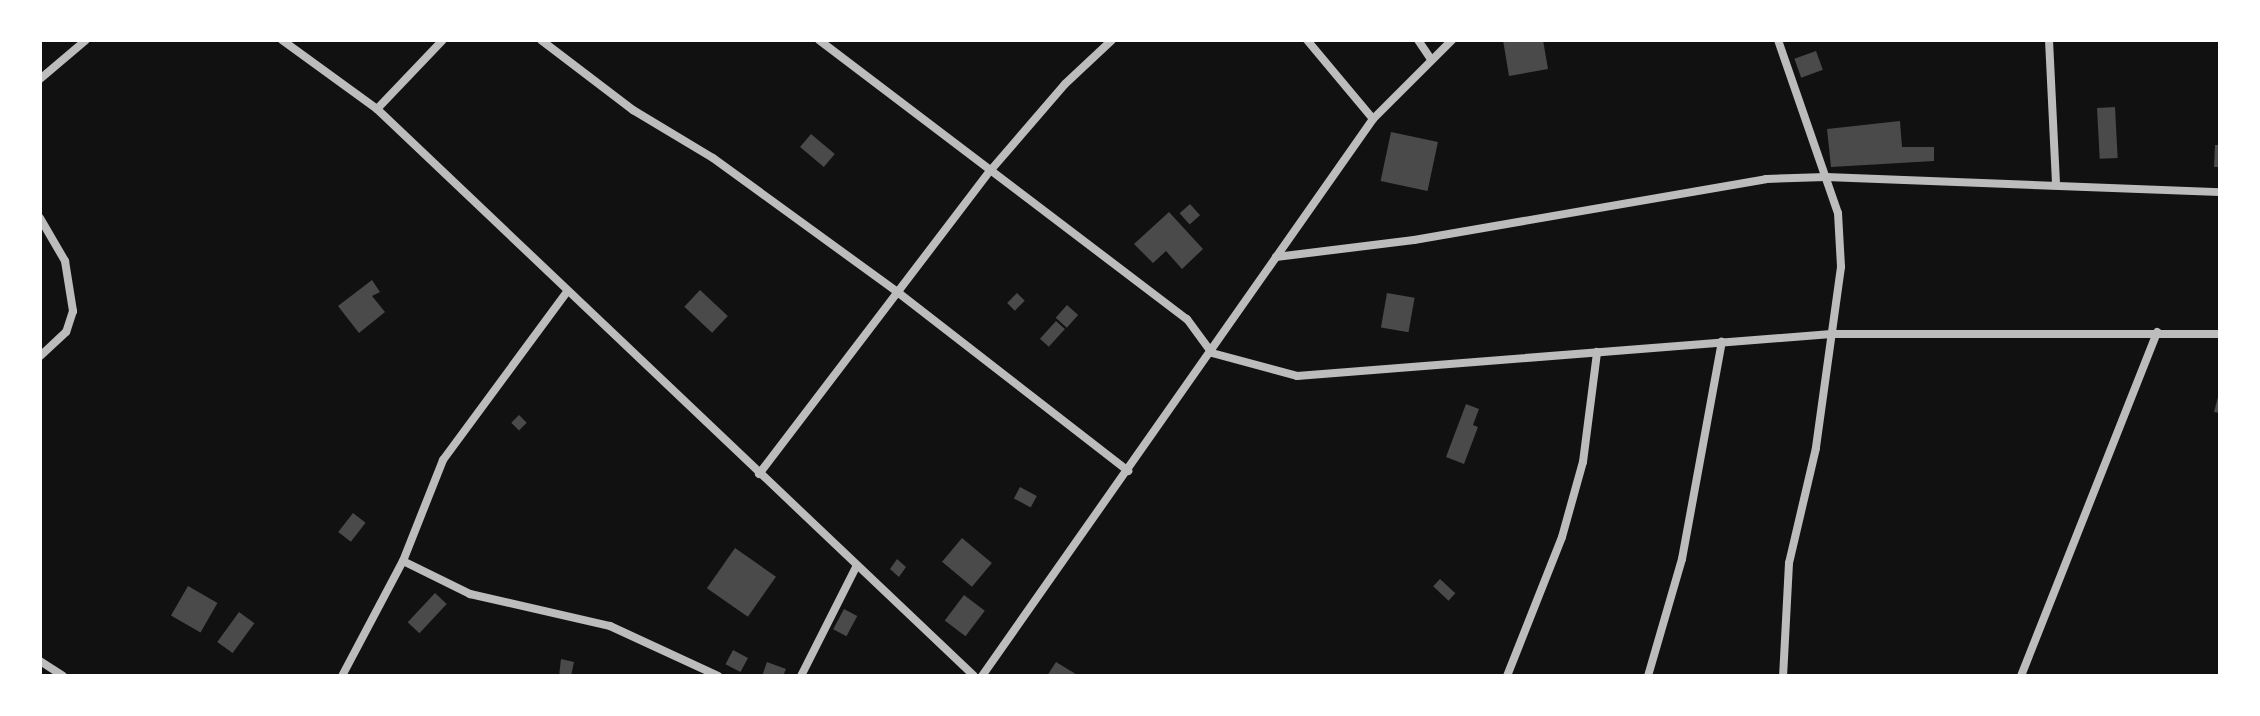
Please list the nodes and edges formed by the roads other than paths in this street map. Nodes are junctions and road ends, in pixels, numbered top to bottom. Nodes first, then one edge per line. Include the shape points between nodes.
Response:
1 (86, 40) edge
2 (282, 40) edge
3 (443, 40) edge
4 (541, 40) edge
5 (819, 40) edge
6 (1112, 40) edge
7 (1307, 40) edge
8 (1418, 40) edge
9 (1452, 40) edge
10 (1778, 40) edge
11 (2049, 40) edge
12 (1430, 58) junction
13 (40, 79) edge
14 (377, 109) junction
15 (1373, 119) junction
16 (990, 171) junction
17 (1826, 177) junction
18 (2056, 185) junction
19 (2220, 192) edge
20 (40, 218) edge
21 (1276, 257) junction
22 (566, 293) junction
23 (900, 294) junction
24 (2157, 332) junction
25 (1831, 334) junction
26 (2220, 334) edge
27 (1722, 342) junction
28 (1597, 352) junction
29 (1212, 353) junction
30 (40, 356) edge
31 (1128, 471) junction
32 (759, 474) junction
33 (403, 561) junction
34 (857, 565) junction
35 (40, 661) edge
36 (63, 676) edge
37 (342, 676) edge
38 (718, 676) edge
39 (801, 676) edge
40 (974, 676) edge
41 (982, 676) edge
42 (1507, 676) edge
43 (1648, 676) edge
44 (1783, 676) edge
45 (2021, 676) edge

1 - 13 street
2 - 14 street
3 - 14 street
4 - 23 street via 633,110 713,158
5 - 16 street
6 - 16 street via 1065,84
7 - 15 street
8 - 12 street
9 - 12 street
10 - 17 street
11 - 18 street
12 - 15 street
14 - 22 street
15 - 21 street
16 - 23 street
16 - 29 street via 1187,319
17 - 18 street
17 - 21 street via 1766,179 1414,240
17 - 25 street via 1838,213 1841,267
18 - 19 street
20 - 30 street via 65,261 73,311 66,332
21 - 29 street
22 - 32 street
22 - 33 street via 443,460
23 - 31 street
23 - 32 street
24 - 25 street
24 - 26 street
24 - 45 street
25 - 27 street
25 - 44 street via 1816,448 1789,563
27 - 28 street
27 - 43 street via 1682,559
28 - 29 street via 1297,376
28 - 42 street via 1578,477 1562,537
29 - 31 street
31 - 41 street
32 - 34 street
33 - 37 street
33 - 38 street via 470,594 610,626
34 - 39 street
34 - 40 street
35 - 36 street

